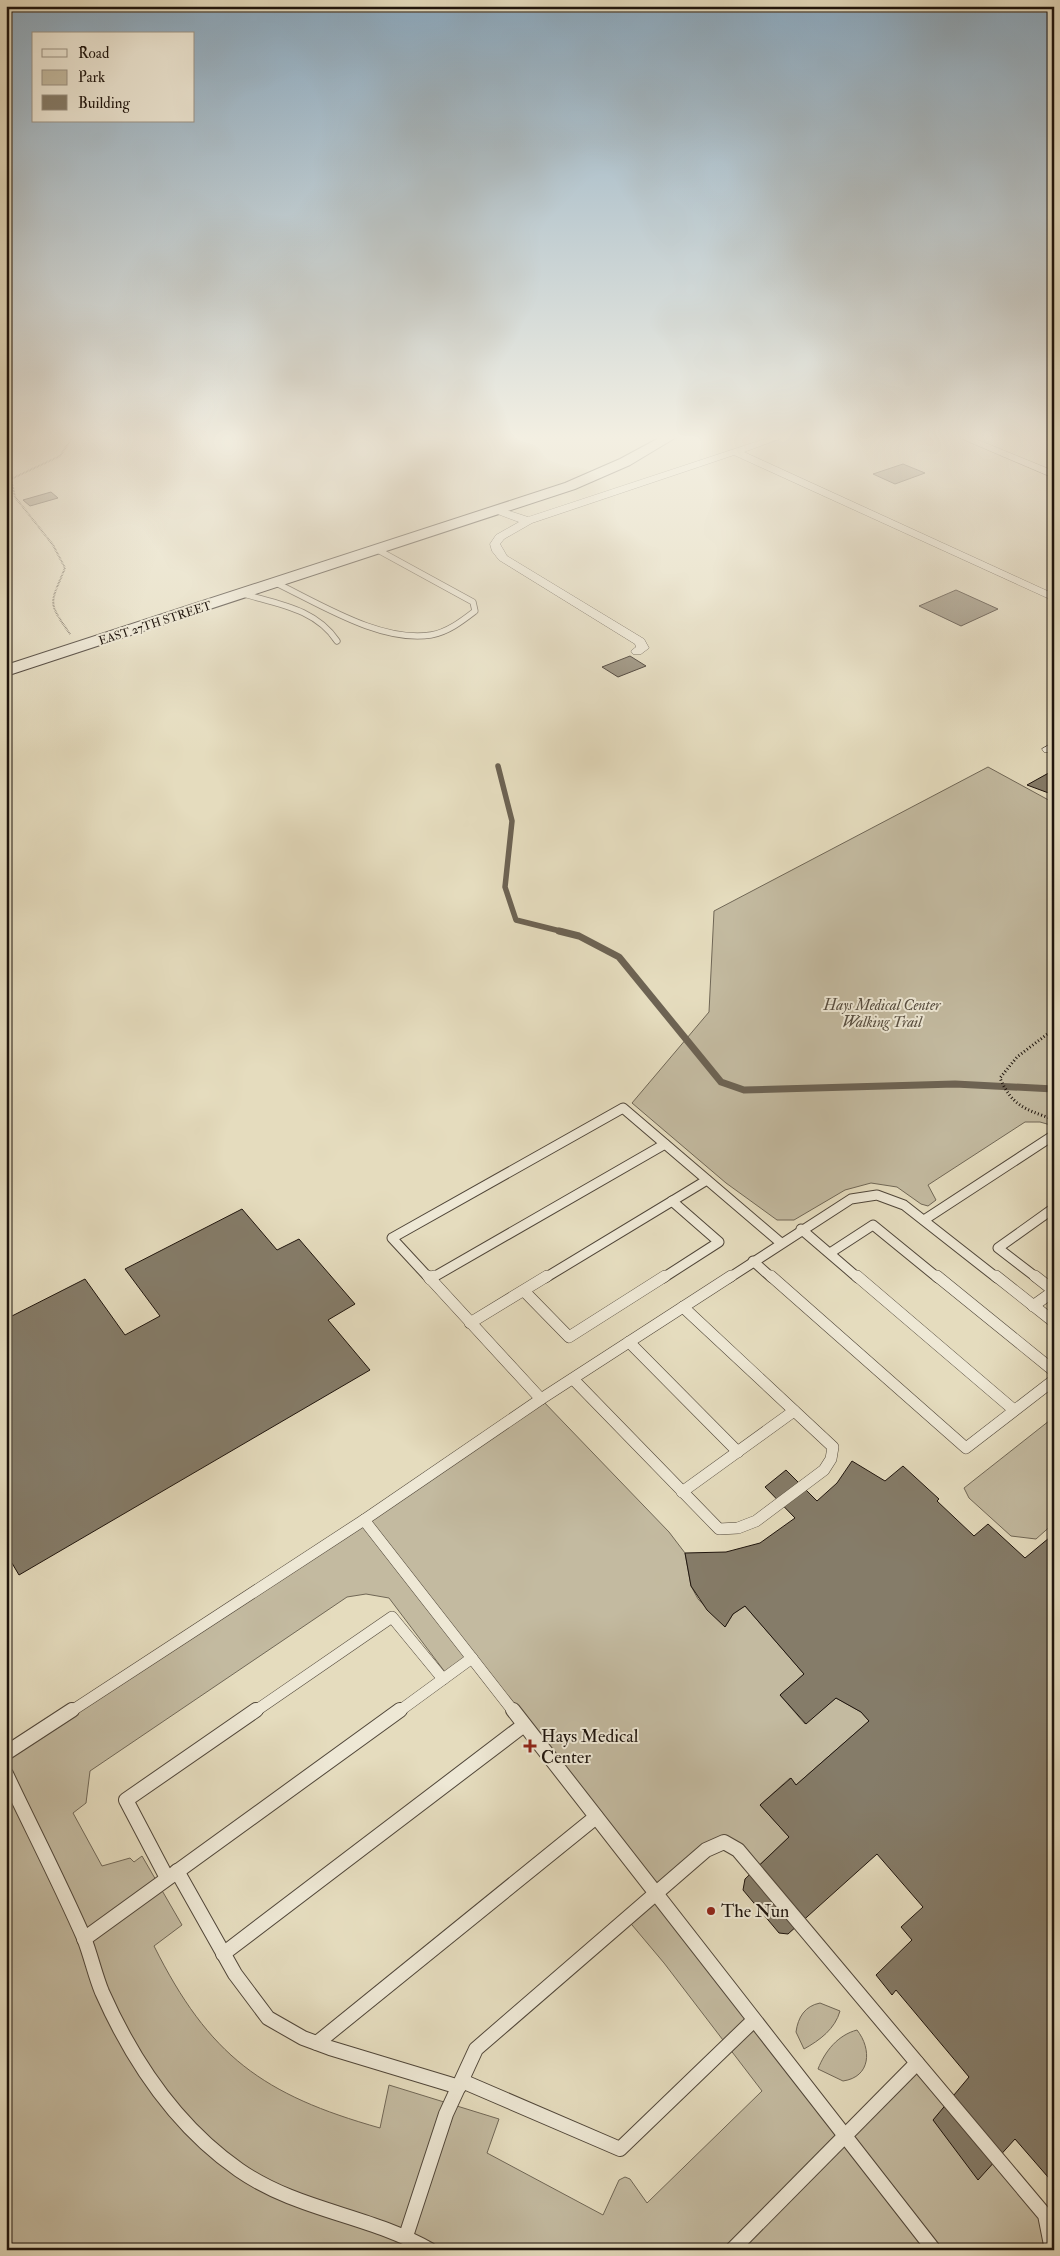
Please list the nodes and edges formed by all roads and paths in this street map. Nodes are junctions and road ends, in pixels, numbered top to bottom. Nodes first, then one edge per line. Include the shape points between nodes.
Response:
1 (52, 543) edge
2 (399, 543) edge
3 (496, 543) edge
4 (934, 543) edge
5 (378, 550) junction
6 (276, 583) junction
7 (244, 594) junction
8 (1054, 598) edge
9 (337, 641) dead end
10 (78, 648) junction
11 (637, 652) dead end
12 (6, 671) edge
13 (1054, 1029) edge
14 (1054, 1120) edge
15 (1054, 1134) edge
16 (665, 1144) junction
17 (707, 1180) junction
18 (672, 1201) junction
19 (1054, 1208) edge
20 (924, 1220) junction
21 (802, 1230) junction
22 (781, 1243) junction
23 (830, 1253) junction
24 (753, 1261) junction
25 (430, 1280) junction
26 (524, 1291) junction
27 (1054, 1291) edge
28 (1033, 1306) junction
29 (683, 1307) junction
30 (1054, 1322) edge
31 (470, 1323) junction
32 (630, 1342) junction
33 (1054, 1371) edge
34 (573, 1379) junction
35 (1054, 1380) edge
36 (541, 1400) junction
37 (1014, 1410) junction
38 (794, 1411) junction
39 (738, 1452) junction
40 (682, 1492) junction
41 (364, 1520) junction
42 (472, 1658) junction
43 (443, 1679) junction
44 (524, 1725) junction
45 (6, 1754) edge
46 (6, 1774) edge
47 (596, 1817) junction
48 (172, 1874) junction
49 (656, 1894) junction
50 (84, 1939) junction
51 (223, 1954) junction
52 (754, 2020) junction
53 (317, 2044) junction
54 (917, 2063) junction
55 (460, 2084) junction
56 (845, 2136) junction
57 (406, 2236) junction
58 (430, 2250) edge
59 (732, 2250) edge
60 (934, 2250) edge
61 (1052, 2250) edge

1 - 10 path via 65,568 53,598 53,609
2 - 5 main road, EAST 27TH STREET
3 - 11 street via 497,551 520,570 640,642 643,648
4 - 8 street
5 - 6 main road, EAST 27TH STREET
5 - 6 lane via 472,602 475,611 434,634 418,637 381,631
6 - 7 main road, EAST 27TH STREET
7 - 9 lane via 320,619 332,628
7 - 10 main road, EAST 27TH STREET
10 - 12 main road, EAST 27TH STREET
13 - 14 path via 1007,1066 1000,1078 1007,1096 1017,1105
15 - 20 lane
16 - 17 lane
16 - 25 lane
16 - 25 lane via 623,1108 392,1238
17 - 18 lane
17 - 22 lane
18 - 26 lane
18 - 26 lane via 719,1242 569,1337
19 - 27 lane via 998,1248
20 - 21 lane via 895,1200 868,1194 843,1202
20 - 28 lane
21 - 22 lane
21 - 23 lane
22 - 24 lane
23 - 33 lane via 873,1225
23 - 37 lane
24 - 29 lane
24 - 37 lane via 966,1448
25 - 31 lane
26 - 31 lane
27 - 28 lane
28 - 30 lane
29 - 32 lane
29 - 38 lane
31 - 36 lane
32 - 34 lane
32 - 39 lane
34 - 36 lane
34 - 40 lane
35 - 37 lane
36 - 41 lane
38 - 39 lane
38 - 40 lane via 833,1447 833,1454 824,1470 756,1520 738,1528 719,1529
39 - 40 lane
41 - 42 lane
41 - 45 lane
42 - 43 lane
42 - 44 lane
43 - 48 lane
43 - 48 lane via 392,1617 126,1800
44 - 47 lane
44 - 51 lane
46 - 50 lane
47 - 49 lane
47 - 53 lane
48 - 50 lane
48 - 51 lane
49 - 52 lane
49 - 54 lane via 714,1845 724,1842 733,1846
49 - 55 lane via 476,2049
50 - 57 lane via 102,1991 126,2040 155,2089 194,2132 240,2170 293,2200
51 - 53 lane via 268,2018
52 - 55 lane via 620,2149
52 - 56 lane
53 - 55 lane
54 - 56 lane
54 - 61 lane via 1045,2215
55 - 57 lane via 446,2114
56 - 59 lane
56 - 60 lane
57 - 58 lane

